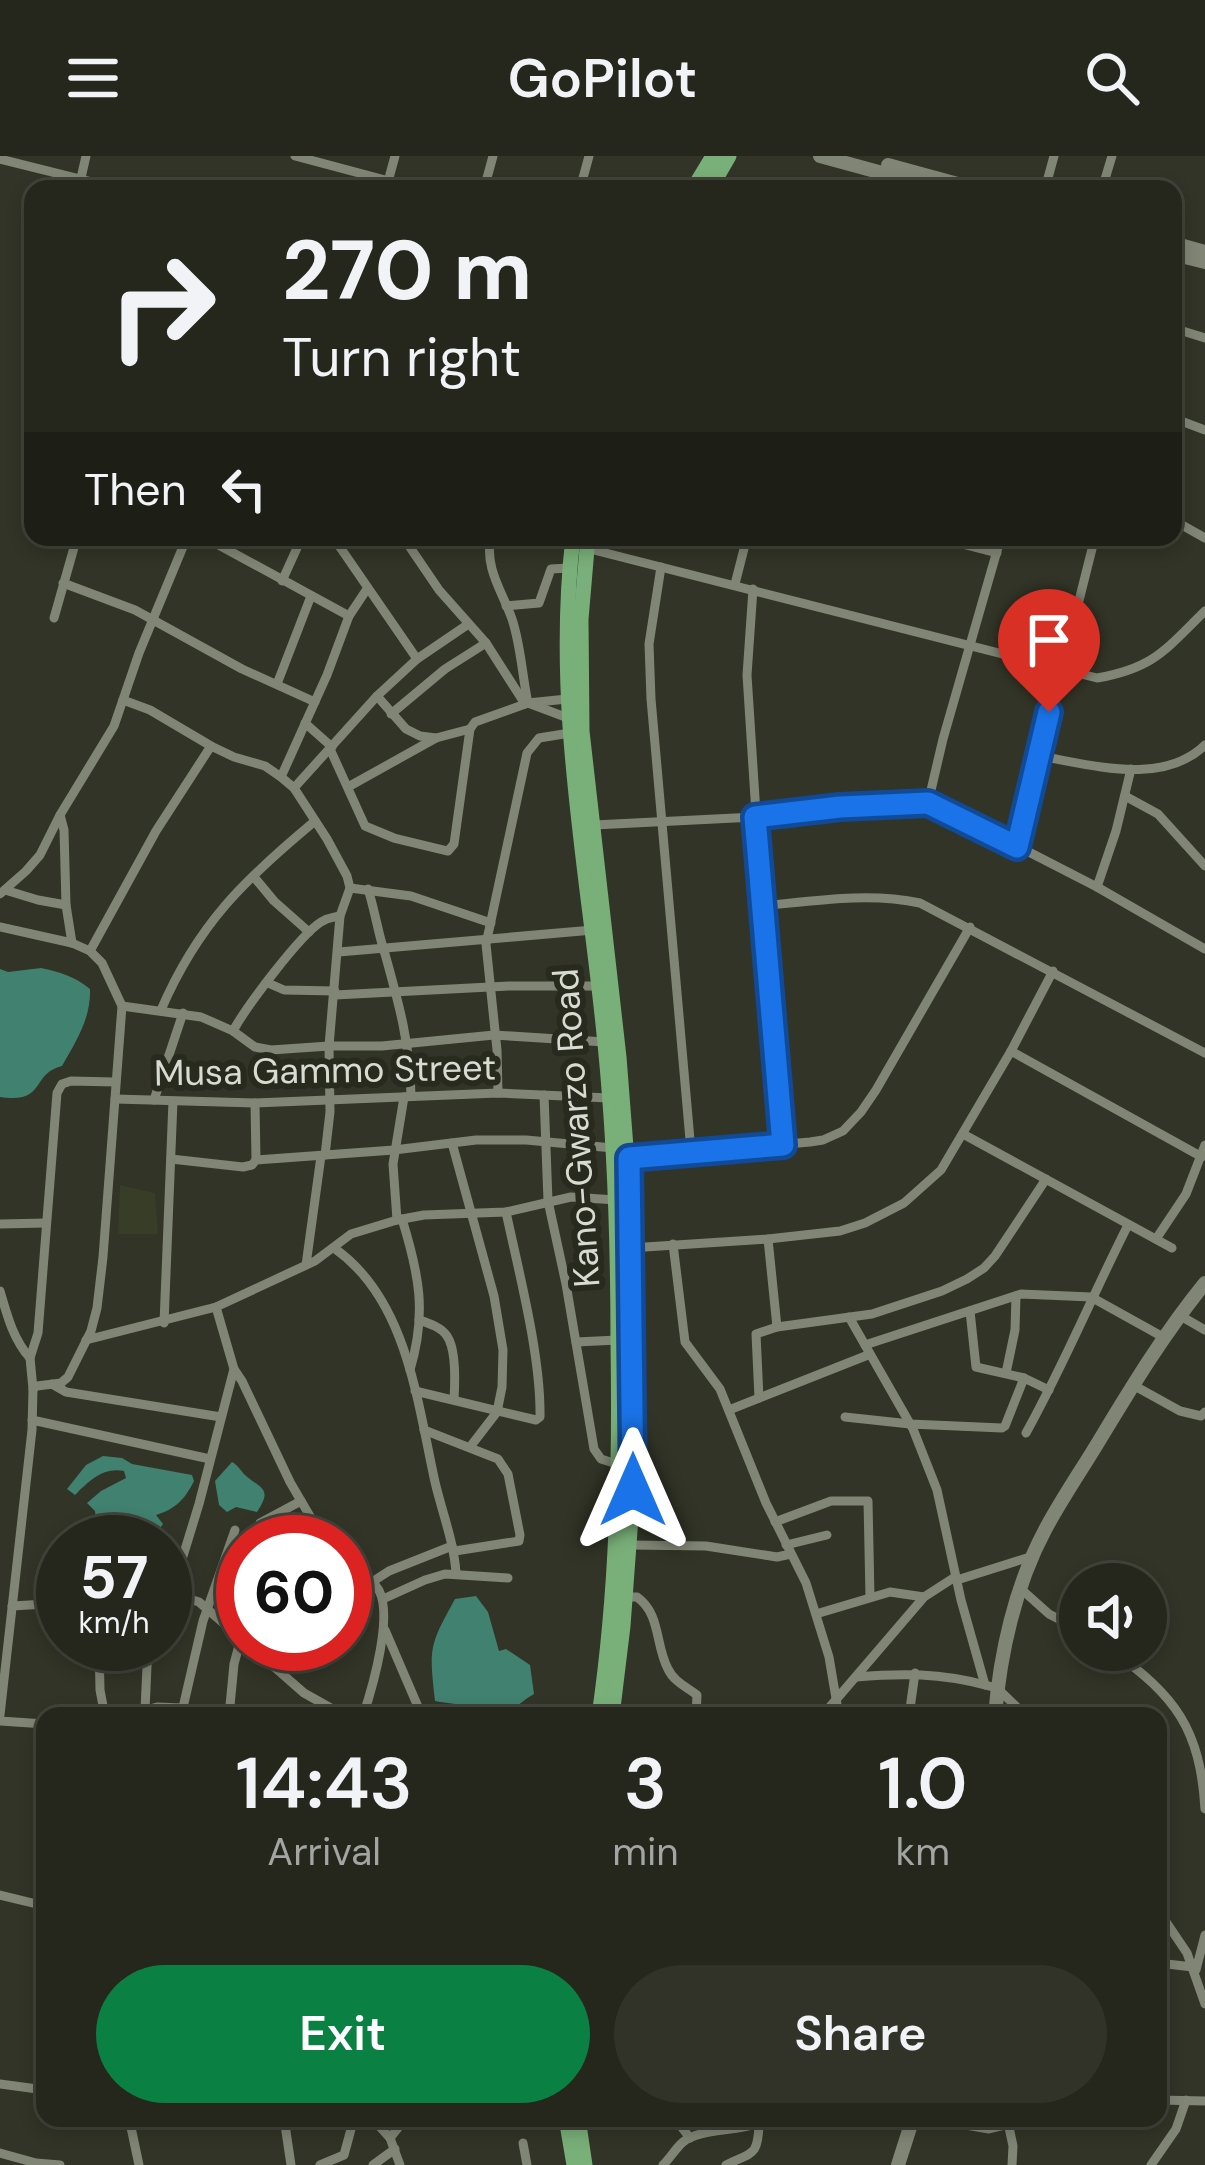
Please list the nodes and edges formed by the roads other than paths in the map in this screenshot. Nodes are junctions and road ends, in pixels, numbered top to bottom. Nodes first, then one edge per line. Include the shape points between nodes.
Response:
1 (86, 156) edge
2 (298, 156) edge
3 (820, 156) edge
4 (858, 156) edge
5 (0, 159) edge
6 (912, 163) edge
7 (81, 178) junction
8 (88, 180) edge
9 (372, 180) edge
10 (907, 180) edge
11 (952, 180) edge
12 (74, 546) edge
13 (183, 546) edge
14 (220, 546) edge
15 (298, 546) edge
16 (339, 546) edge
17 (409, 546) edge
18 (489, 546) edge
19 (579, 546) edge
20 (582, 546) edge
21 (600, 546) edge
22 (745, 546) edge
23 (970, 546) edge
24 (999, 546) edge
25 (1092, 546) edge
26 (997, 553) junction
27 (661, 567) junction
28 (569, 568) junction
29 (282, 581) junction
30 (63, 583) junction
31 (735, 584) junction
32 (367, 589) junction
33 (753, 589) junction
34 (311, 596) junction
35 (506, 606) junction
36 (1205, 611) edge
37 (349, 616) junction
38 (54, 618) dead end
39 (152, 618) junction
40 (467, 625) junction
41 (486, 643) junction
42 (971, 644) junction
43 (418, 657) junction
44 (1060, 669) junction
45 (434, 677) junction
46 (277, 684) junction
47 (376, 696) junction
48 (567, 699) junction
49 (123, 700) junction
50 (315, 702) junction
51 (527, 704) junction
52 (392, 714) junction
53 (305, 723) junction
54 (569, 726) junction
55 (470, 729) junction
56 (436, 738) junction
57 (1205, 745) edge
58 (211, 746) junction
59 (331, 748) junction
60 (1038, 756) junction
61 (1131, 770) junction
62 (281, 776) junction
63 (348, 787) junction
64 (294, 788) junction
65 (1125, 796) junction
66 (928, 803) junction
67 (60, 815) junction
68 (755, 817) junction
69 (316, 821) junction
70 (661, 822) junction
71 (593, 825) junction
72 (1017, 847) junction
73 (1205, 866) edge
74 (254, 878) junction
75 (1097, 886) junction
76 (350, 888) junction
77 (368, 889) junction
78 (2, 892) edge
79 (66, 905) junction
80 (762, 906) junction
81 (340, 916) junction
82 (491, 923) junction
83 (0, 927) edge
84 (970, 927) junction
85 (593, 930) junction
86 (309, 932) junction
87 (487, 938) junction
88 (72, 944) junction
89 (383, 949) junction
90 (1205, 949) edge
91 (90, 951) junction
92 (339, 952) junction
93 (1053, 971) junction
94 (268, 983) junction
95 (597, 986) junction
96 (488, 987) junction
97 (335, 993) junction
98 (398, 993) junction
99 (122, 1006) junction
100 (161, 1010) junction
101 (184, 1013) junction
102 (233, 1030) junction
103 (494, 1035) junction
104 (605, 1042) junction
105 (407, 1043) junction
106 (329, 1046) junction
107 (1011, 1051) junction
108 (1205, 1053) edge
109 (116, 1082) junction
110 (498, 1093) junction
111 (544, 1095) junction
112 (408, 1096) junction
113 (609, 1098) junction
114 (115, 1100) junction
115 (154, 1100) junction
116 (329, 1100) junction
117 (173, 1101) junction
118 (255, 1103) junction
119 (963, 1135) junction
120 (452, 1143) junction
121 (545, 1143) junction
122 (783, 1145) junction
123 (613, 1148) junction
124 (394, 1150) junction
125 (691, 1151) junction
126 (1203, 1151) edge
127 (323, 1155) junction
128 (629, 1158) junction
129 (170, 1159) junction
130 (256, 1160) junction
131 (1046, 1179) junction
132 (617, 1200) junction
133 (548, 1201) junction
134 (506, 1212) junction
135 (470, 1214) junction
136 (399, 1219) junction
137 (46, 1223) junction
138 (0, 1224) edge
139 (1128, 1225) junction
140 (767, 1239) junction
141 (1156, 1239) junction
142 (673, 1244) junction
143 (334, 1247) junction
144 (625, 1248) junction
145 (1172, 1248) dead end
146 (305, 1265) junction
147 (1205, 1283) edge
148 (0, 1291) edge
149 (1016, 1295) junction
150 (1091, 1297) junction
151 (216, 1307) junction
152 (3, 1311) edge
153 (970, 1311) junction
154 (1179, 1315) junction
155 (849, 1317) junction
156 (419, 1320) junction
157 (164, 1323) junction
158 (777, 1327) junction
159 (1205, 1330) edge
160 (1163, 1337) junction
161 (86, 1340) junction
162 (618, 1340) junction
163 (577, 1342) junction
164 (867, 1350) junction
165 (30, 1358) junction
166 (234, 1369) junction
167 (410, 1370) junction
168 (1006, 1373) junction
169 (1024, 1378) junction
170 (52, 1384) junction
171 (1133, 1384) junction
172 (33, 1389) junction
173 (1049, 1390) junction
174 (415, 1391) junction
175 (759, 1398) junction
176 (454, 1399) junction
177 (729, 1410) junction
178 (497, 1412) junction
179 (1205, 1412) edge
180 (221, 1417) junction
181 (845, 1417) dead end
182 (32, 1420) junction
183 (910, 1424) junction
184 (424, 1430) junction
185 (1026, 1433) dead end
186 (470, 1447) junction
187 (210, 1460) junction
188 (620, 1465) junction
189 (301, 1501) junction
190 (275, 1515) edge
191 (310, 1515) edge
192 (192, 1518) edge
193 (775, 1522) junction
194 (827, 1535) dead end
195 (631, 1545) junction
196 (453, 1548) junction
197 (789, 1549) junction
198 (1033, 1556) junction
199 (456, 1573) junction
200 (508, 1579) dead end
201 (956, 1579) junction
202 (372, 1582) joint
203 (216, 1585) edge
204 (1021, 1589) junction
205 (870, 1597) junction
206 (924, 1597) junction
207 (626, 1598) junction
208 (383, 1599) junction
209 (192, 1601) edge
210 (36, 1605) edge
211 (12, 1606) junction
212 (208, 1608) junction
213 (816, 1614) junction
214 (216, 1615) edge
215 (1059, 1619) edge
216 (383, 1625) junction
217 (100, 1671) edge
218 (148, 1671) edge
219 (235, 1671) edge
220 (279, 1671) edge
221 (1138, 1671) edge
222 (915, 1673) junction
223 (856, 1677) junction
224 (991, 1687) junction
225 (837, 1701) junction
226 (103, 1707) edge
227 (149, 1707) edge
228 (183, 1707) edge
229 (230, 1707) edge
230 (326, 1707) edge
231 (366, 1707) edge
232 (418, 1707) edge
233 (600, 1707) edge
234 (613, 1707) edge
235 (696, 1707) edge
236 (831, 1707) edge
237 (838, 1707) edge
238 (910, 1707) edge
239 (994, 1707) edge
240 (1015, 1707) edge
241 (0, 1718) edge
242 (36, 1723) edge
243 (1205, 1809) edge
244 (0, 1895) edge
245 (36, 1904) edge
246 (1167, 1923) edge
247 (1205, 1935) edge
248 (1167, 1965) edge
249 (1194, 1970) junction
250 (1205, 2004) edge
251 (0, 2084) edge
252 (36, 2089) edge
253 (1167, 2100) edge
254 (1186, 2100) junction
255 (1205, 2101) edge
256 (131, 2127) edge
257 (285, 2127) edge
258 (352, 2127) edge
259 (379, 2127) edge
260 (402, 2127) edge
261 (569, 2127) edge
262 (571, 2127) edge
263 (682, 2127) edge
264 (744, 2127) edge
265 (759, 2127) edge
266 (911, 2127) edge
267 (1009, 2127) edge
268 (690, 2138) junction
269 (523, 2143) dead end
270 (393, 2144) junction
271 (0, 2153) edge
272 (36, 2164) edge
273 (60, 2165) edge
274 (139, 2165) edge
275 (290, 2165) edge
276 (320, 2165) edge
277 (373, 2165) edge
278 (400, 2165) edge
279 (527, 2165) edge
280 (574, 2165) edge
281 (585, 2165) edge
282 (663, 2165) edge
283 (726, 2165) edge
284 (898, 2165) edge
285 (1012, 2165) edge
286 (1151, 2165) edge

1 - 7 street
2 - 9 street
3 - 10 street
4 - 6 street
5 - 7 street
6 - 11 street
7 - 8 street
12 - 30 street
13 - 39 street
14 - 29 street
15 - 29 street
16 - 32 street
17 - 40 street
18 - 35 street
19 - 28 main road, Kano-Gwarzo Road
20 - 71 main road, Kano-Gwarzo Road via 582,731
21 - 27 street
22 - 31 street
23 - 26 street
24 - 26 street
25 - 44 street
26 - 42 street
27 - 31 street
27 - 70 street via 649,644
28 - 35 street via 551,569 539,603
28 - 48 main road, Kano-Gwarzo Road
29 - 34 street
30 - 38 street
30 - 39 street
31 - 33 street
32 - 37 street
32 - 43 street
33 - 42 street
33 - 68 street via 747,675
34 - 37 street
34 - 46 street
35 - 51 street
36 - 44 street via 1131,672 1097,678
37 - 50 street
39 - 46 street
39 - 49 street
40 - 41 street
40 - 43 street
41 - 45 street
41 - 51 street
42 - 44 street
42 - 66 street
43 - 45 street
43 - 47 street
44 - 60 street
45 - 52 street
46 - 50 street
47 - 52 street
47 - 59 street
48 - 51 street
48 - 54 main road, Kano-Gwarzo Road
49 - 58 street
49 - 67 street
50 - 53 street
51 - 54 street
51 - 55 street
52 - 56 street via 413,734
53 - 59 street
53 - 62 street
54 - 82 street via 539,738 527,753
54 - 85 main road, Kano-Gwarzo Road
55 - 56 street
55 - 63 street via 451,850 368,828
56 - 63 street
57 - 61 street via 1174,764
58 - 62 street
58 - 91 street
59 - 63 street
59 - 64 street
60 - 61 street
60 - 72 street
61 - 65 street
62 - 64 street
64 - 69 street
65 - 73 street via 1158,814
65 - 75 street
66 - 68 street
66 - 72 street
67 - 78 street via 36,861
67 - 79 street
68 - 70 street
68 - 80 street
69 - 74 street
69 - 76 street
70 - 71 street
70 - 125 street
71 - 128 main road, Kano-Gwarzo Road
72 - 75 street
74 - 86 street
74 - 100 street via 208,924
75 - 90 street
76 - 77 street
76 - 81 street
77 - 82 street
77 - 89 street
78 - 79 street
79 - 88 street
80 - 84 street via 895,899
80 - 122 street
81 - 86 street
81 - 92 street
82 - 87 street
83 - 88 street
84 - 93 street
84 - 122 street via 850,1125 823,1140
85 - 87 street
85 - 95 main road, Kano-Gwarzo Road
86 - 94 street
87 - 89 street
87 - 96 street
88 - 91 street
89 - 92 street
89 - 98 street
91 - 99 street
92 - 97 street
93 - 107 street
93 - 108 street
94 - 97 street
94 - 102 street
95 - 96 street
95 - 104 main road, Kano-Gwarzo Road
96 - 98 street
96 - 103 street
97 - 98 street
97 - 106 street
98 - 105 street
99 - 100 street
99 - 109 street
100 - 101 street
101 - 102 street
101 - 115 street
102 - 106 street via 262,1049
103 - 104 street
103 - 105 street
103 - 110 street
104 - 113 main road, Kano-Gwarzo Road
105 - 106 street
105 - 112 street
106 - 116 street
107 - 119 street
107 - 126 street
109 - 114 street
109 - 137 street via 59,1088
110 - 111 street, Musa Gammo Street
110 - 112 street, Musa Gammo Street
111 - 113 street, Musa Gammo Street
111 - 121 street
112 - 116 street, Musa Gammo Street
112 - 124 street
113 - 123 main road, Kano-Gwarzo Road
114 - 115 street, Musa Gammo Street
114 - 161 street via 100,1290
115 - 117 street, Musa Gammo Street
116 - 118 street, Musa Gammo Street
116 - 127 street
117 - 118 street, Musa Gammo Street
117 - 129 street
118 - 130 street
119 - 131 street
119 - 140 street via 940,1170 886,1213 840,1231
120 - 121 street
120 - 124 street
120 - 135 street
121 - 123 street
121 - 133 street
122 - 125 street
123 - 132 main road, Kano-Gwarzo Road
124 - 127 street
124 - 136 street
125 - 128 street
126 - 141 street
127 - 130 street
127 - 146 street
128 - 144 main road, Kano-Gwarzo Road
129 - 130 street via 243,1167
129 - 157 street
131 - 139 street
131 - 155 street via 984,1268 942,1291
132 - 133 street
132 - 144 main road, Kano-Gwarzo Road
133 - 134 street
133 - 163 street
134 - 135 street
134 - 178 street via 541,1416
135 - 136 street
135 - 178 street via 501,1329
136 - 143 street
136 - 156 street via 418,1275
137 - 138 street
137 - 165 street
139 - 141 street
139 - 150 street
140 - 142 street
140 - 158 street
141 - 145 street
142 - 144 street
142 - 177 street via 685,1342
143 - 146 street
143 - 167 street via 381,1298
144 - 162 main road, Kano-Gwarzo Road
144 - 195 main road, Kano-Gwarzo Road
146 - 151 street
147 - 154 street
148 - 152 street
149 - 150 street
149 - 153 street
149 - 168 street
150 - 160 street
150 - 173 street
151 - 157 street
151 - 166 street
152 - 165 street
153 - 164 street
153 - 168 street via 976,1367
154 - 159 street
154 - 160 street
155 - 158 street
155 - 164 street
156 - 167 street
156 - 176 street via 449,1339
157 - 161 street
158 - 175 street via 754,1335
160 - 171 street
161 - 170 street via 68,1377
162 - 163 street
162 - 188 main road, Kano-Gwarzo Road
163 - 188 street via 594,1449
164 - 175 street
164 - 183 street
165 - 172 street
166 - 180 street
166 - 189 street
167 - 174 street
168 - 169 street
169 - 173 street
169 - 183 street via 1003,1428
170 - 172 street
170 - 180 street
171 - 179 street via 1180,1412
171 - 198 street
172 - 182 street
173 - 185 street
174 - 176 street
174 - 184 street
175 - 177 street
176 - 178 street
177 - 193 street
178 - 186 street
180 - 187 street
181 - 183 street
182 - 187 street
182 - 211 street
183 - 201 street via 937,1490
184 - 186 street
184 - 196 street
186 - 196 street via 506,1469 520,1537
187 - 192 street
188 - 233 main road, Kano-Gwarzo Road
189 - 190 street
189 - 191 street
193 - 197 street
193 - 205 street via 831,1502 867,1500
194 - 197 street
195 - 197 street via 777,1557
195 - 207 main road, Kano-Gwarzo Road
196 - 199 street
196 - 202 street
197 - 213 street
198 - 201 street
198 - 204 street
199 - 200 street
199 - 208 street
201 - 206 street
201 - 224 street
202 - 208 street
203 - 212 street
204 - 215 street
204 - 224 street
205 - 206 street
205 - 213 street
206 - 223 street
207 - 234 main road, Kano-Gwarzo Road
207 - 235 street via 650,1608 668,1670 697,1695
208 - 216 street
209 - 212 street
210 - 211 street
211 - 241 street
212 - 214 street
212 - 228 street
213 - 225 street
216 - 231 street
216 - 232 street
217 - 226 street
218 - 227 street
219 - 229 street
220 - 230 street
221 - 243 street via 1192,1736
222 - 223 street
222 - 224 street
222 - 238 street
223 - 225 street
224 - 239 street
224 - 240 street
225 - 236 street
225 - 237 street
241 - 242 street
244 - 245 street
246 - 249 street
247 - 249 street
248 - 249 street
249 - 250 street
251 - 252 street
253 - 254 street
254 - 255 street
254 - 286 street
256 - 274 street
257 - 275 street
258 - 276 street via 344,2155
259 - 270 street
260 - 270 street
261 - 280 main road
262 - 281 main road
263 - 268 street
264 - 268 street
265 - 283 street via 757,2148
266 - 284 street
267 - 285 street
268 - 282 street
269 - 279 street
270 - 277 street
270 - 278 street
271 - 272 street
272 - 273 street

